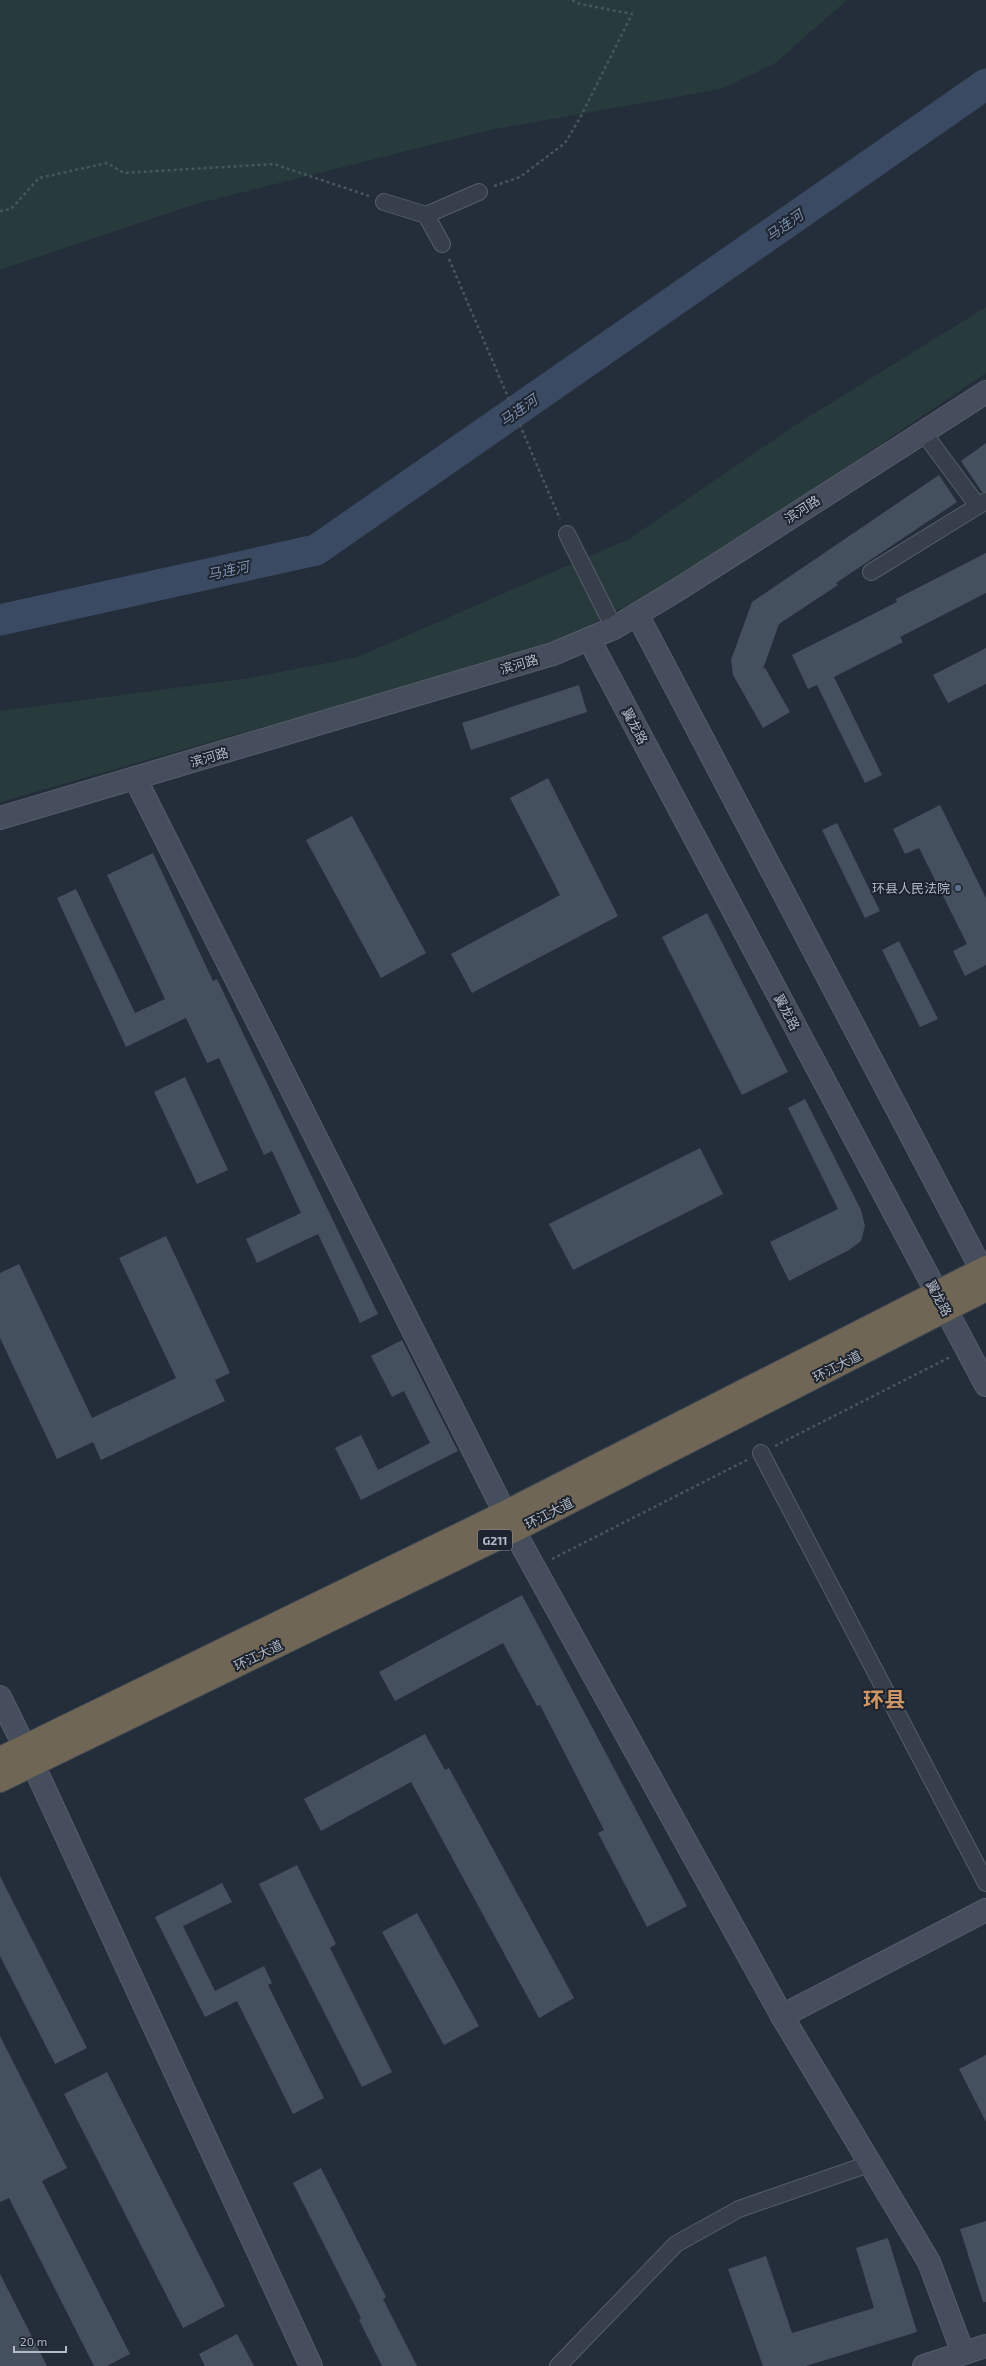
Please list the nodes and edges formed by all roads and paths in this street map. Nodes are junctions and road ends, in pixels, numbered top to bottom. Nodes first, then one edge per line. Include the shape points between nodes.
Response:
1 (571, 0) edge
2 (479, 192) joint
3 (384, 202) joint
4 (0, 211) edge
5 (426, 214) junction
6 (442, 244) joint
7 (986, 392) edge
8 (923, 432) junction
9 (982, 504) edge
10 (567, 534) joint
11 (871, 572) dead end
12 (637, 614) junction
13 (614, 628) junction
14 (589, 639) junction
15 (135, 778) junction
16 (0, 818) edge
17 (985, 1271) edge
18 (986, 1290) edge
19 (941, 1301) junction
20 (986, 1385) edge
21 (761, 1453) dead end
22 (509, 1521) junction
23 (0, 1697) edge
24 (28, 1755) junction
25 (0, 1758) edge
26 (0, 1781) edge
27 (986, 1882) edge
28 (986, 1910) edge
29 (782, 2016) junction
30 (869, 2164) junction
31 (986, 2346) edge
32 (962, 2354) junction
33 (311, 2366) edge
34 (558, 2366) edge
35 (924, 2366) edge

1 - 2 path via 632,14 581,116 564,143 520,177
2 - 5 street
3 - 4 path via 274,164 124,173 107,163 40,178 11,209
3 - 5 street
5 - 6 street
6 - 10 path
7 - 8 main road, 滨河路
8 - 9 street
8 - 12 main road, 滨河路
9 - 11 street
10 - 13 street
12 - 13 main road, 滨河路
12 - 17 main road
13 - 14 main road, 滨河路
14 - 15 main road, 滨河路 via 553,654
14 - 19 main road, 翼龙路
15 - 16 main road, 滨河路
15 - 22 main road
17 - 19 highway, 环江大道 / G211
18 - 19 highway, 环江大道 / G211
19 - 20 main road, 翼龙路
19 - 22 highway, 环江大道 / G211
21 - 27 street
22 - 24 highway, 环江大道 / G211
22 - 29 main road
23 - 24 main road
24 - 25 highway, 环江大道 / G211
24 - 26 highway, 环江大道 / G211
24 - 33 main road
28 - 29 main road
29 - 30 main road
30 - 32 main road via 929,2262
30 - 34 street via 739,2209 676,2244
31 - 32 main road
32 - 35 main road

